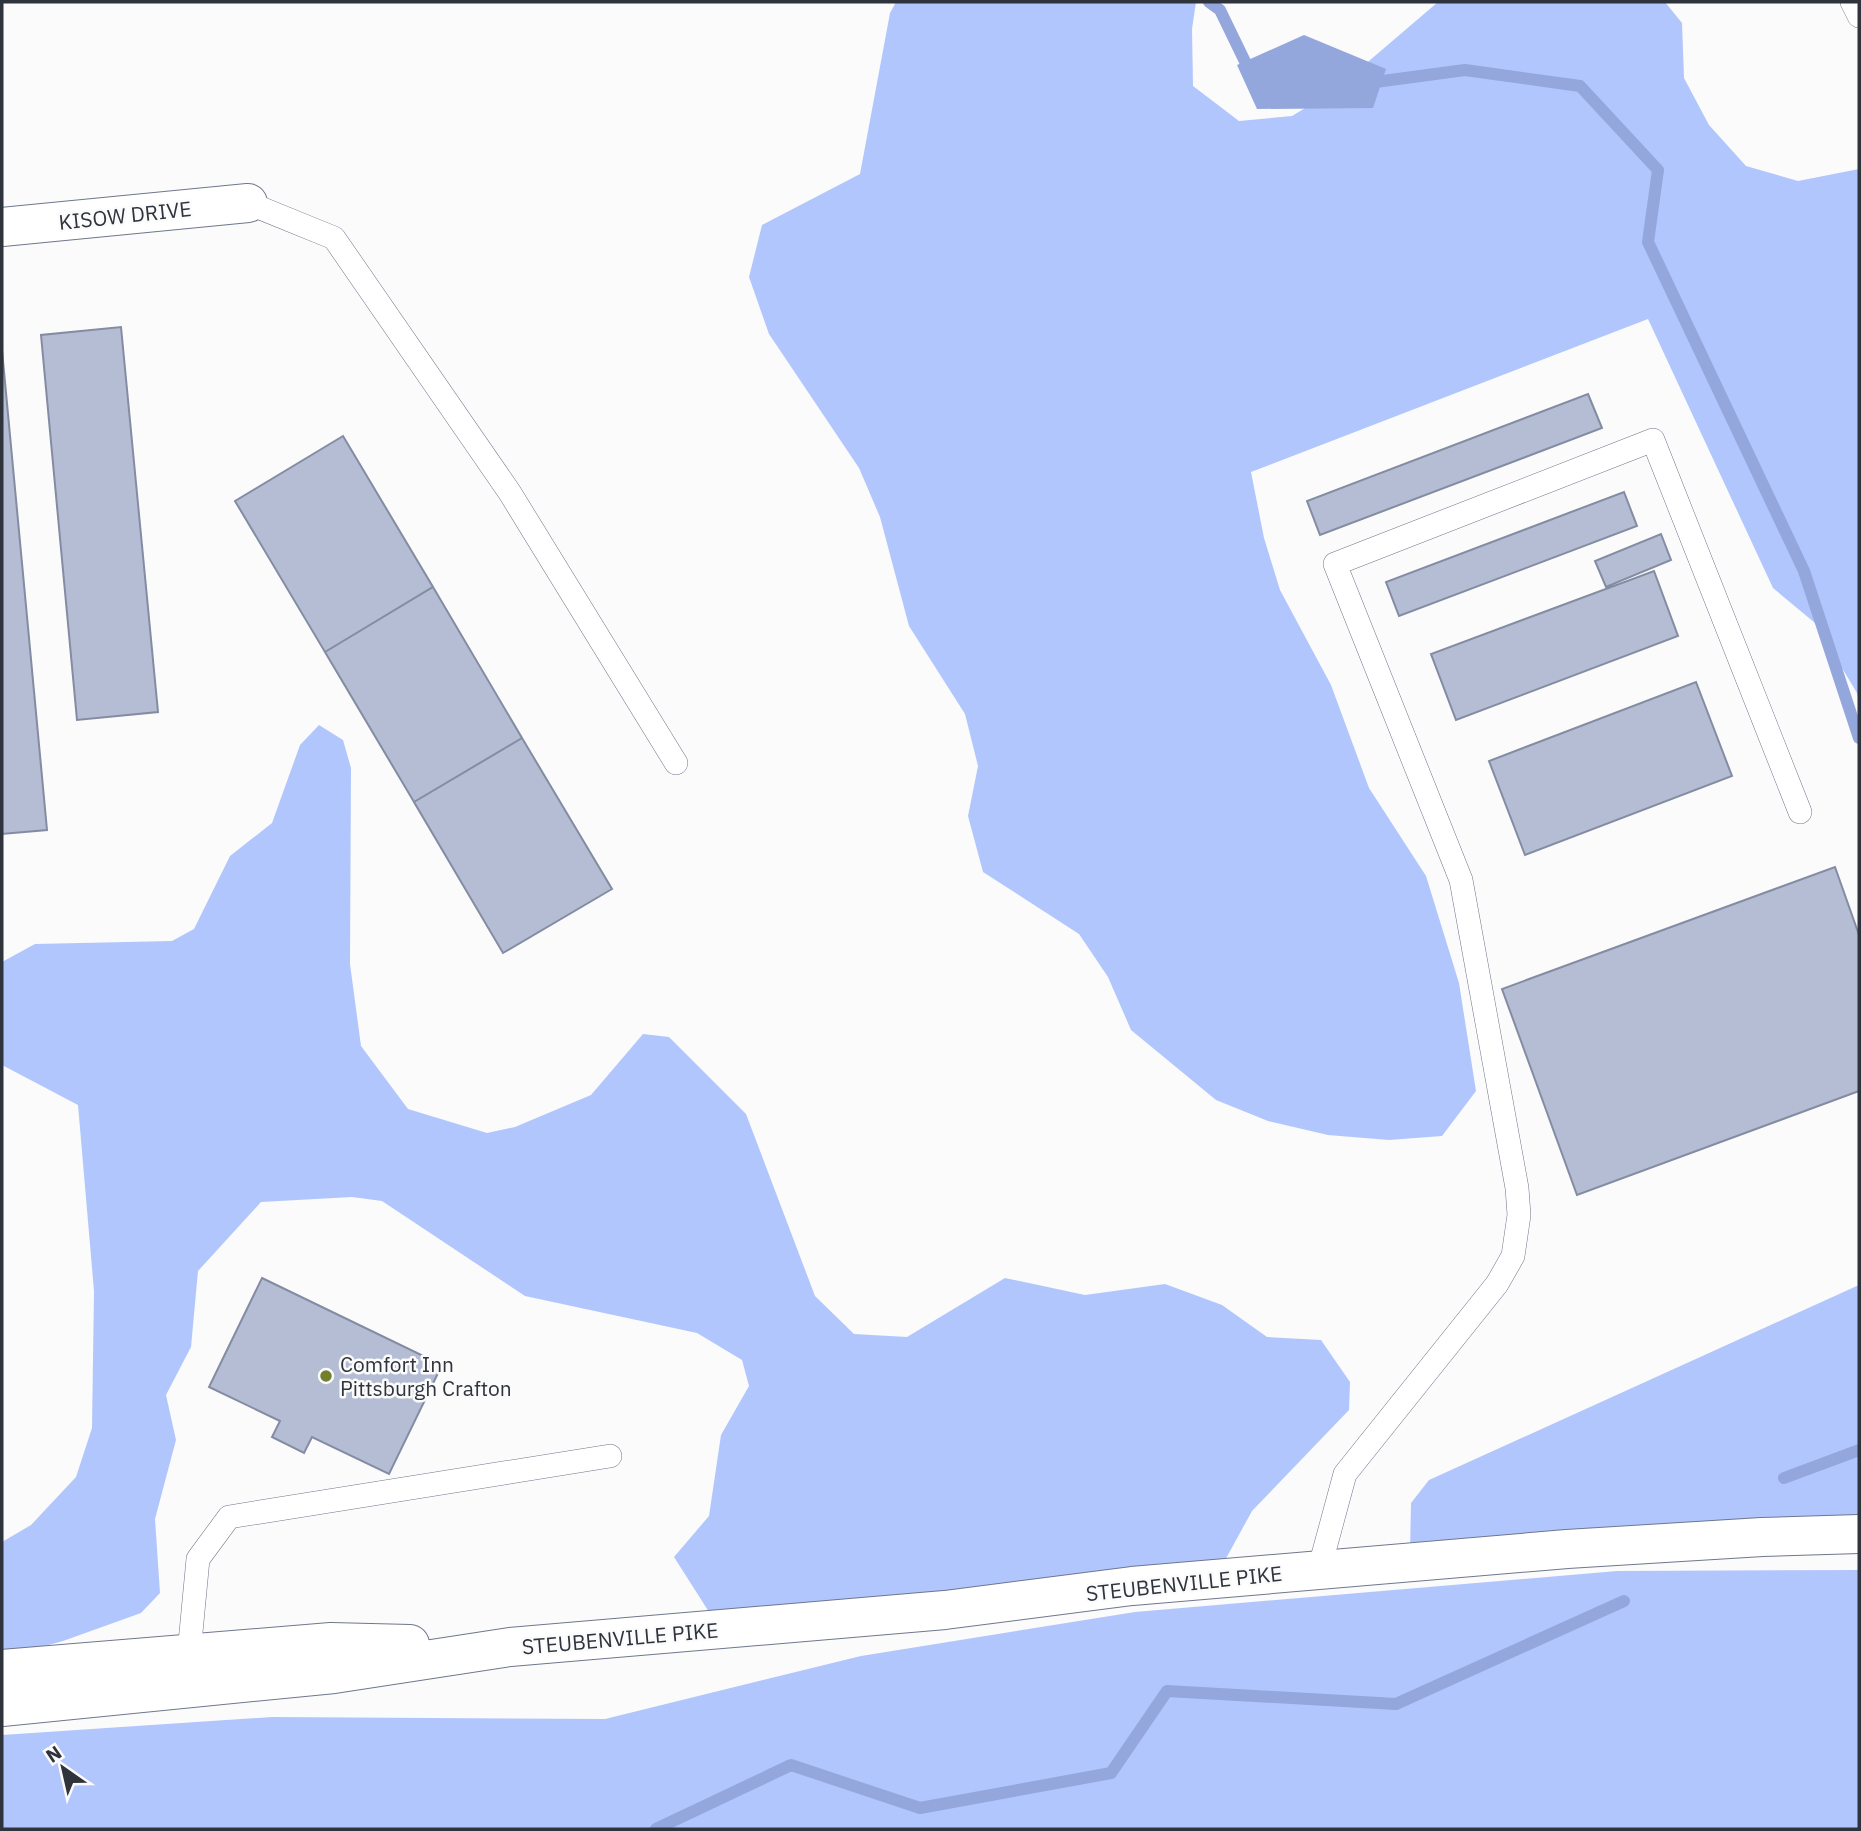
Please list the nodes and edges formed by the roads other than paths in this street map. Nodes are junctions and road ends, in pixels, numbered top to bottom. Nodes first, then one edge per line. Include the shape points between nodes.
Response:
1 (1852, 2) edge
2 (1859, 16) edge
3 (248, 203) joint
4 (2, 227) edge
5 (676, 763) dead end
6 (1800, 812) dead end
7 (610, 1456) dead end
8 (1859, 1534) edge
9 (1319, 1570) junction
10 (510, 1647) junction
11 (189, 1653) junction
12 (2, 1668) edge
13 (2, 1707) edge

1 - 2 lane
3 - 4 main road, KISOW DRIVE
3 - 5 lane via 334,237 510,493
6 - 9 lane via 1653,440 1335,564 1461,880 1519,1215 1513,1256 1497,1284 1345,1474
7 - 11 lane via 229,1517 198,1559
8 - 9 main road, STEUBENVILLE PIKE via 1649,1544
9 - 10 main road, STEUBENVILLE PIKE via 1132,1586 945,1610
10 - 11 main road, STEUBENVILLE PIKE via 331,1642
10 - 13 main road, STEUBENVILLE PIKE via 334,1674
11 - 12 main road, STEUBENVILLE PIKE

